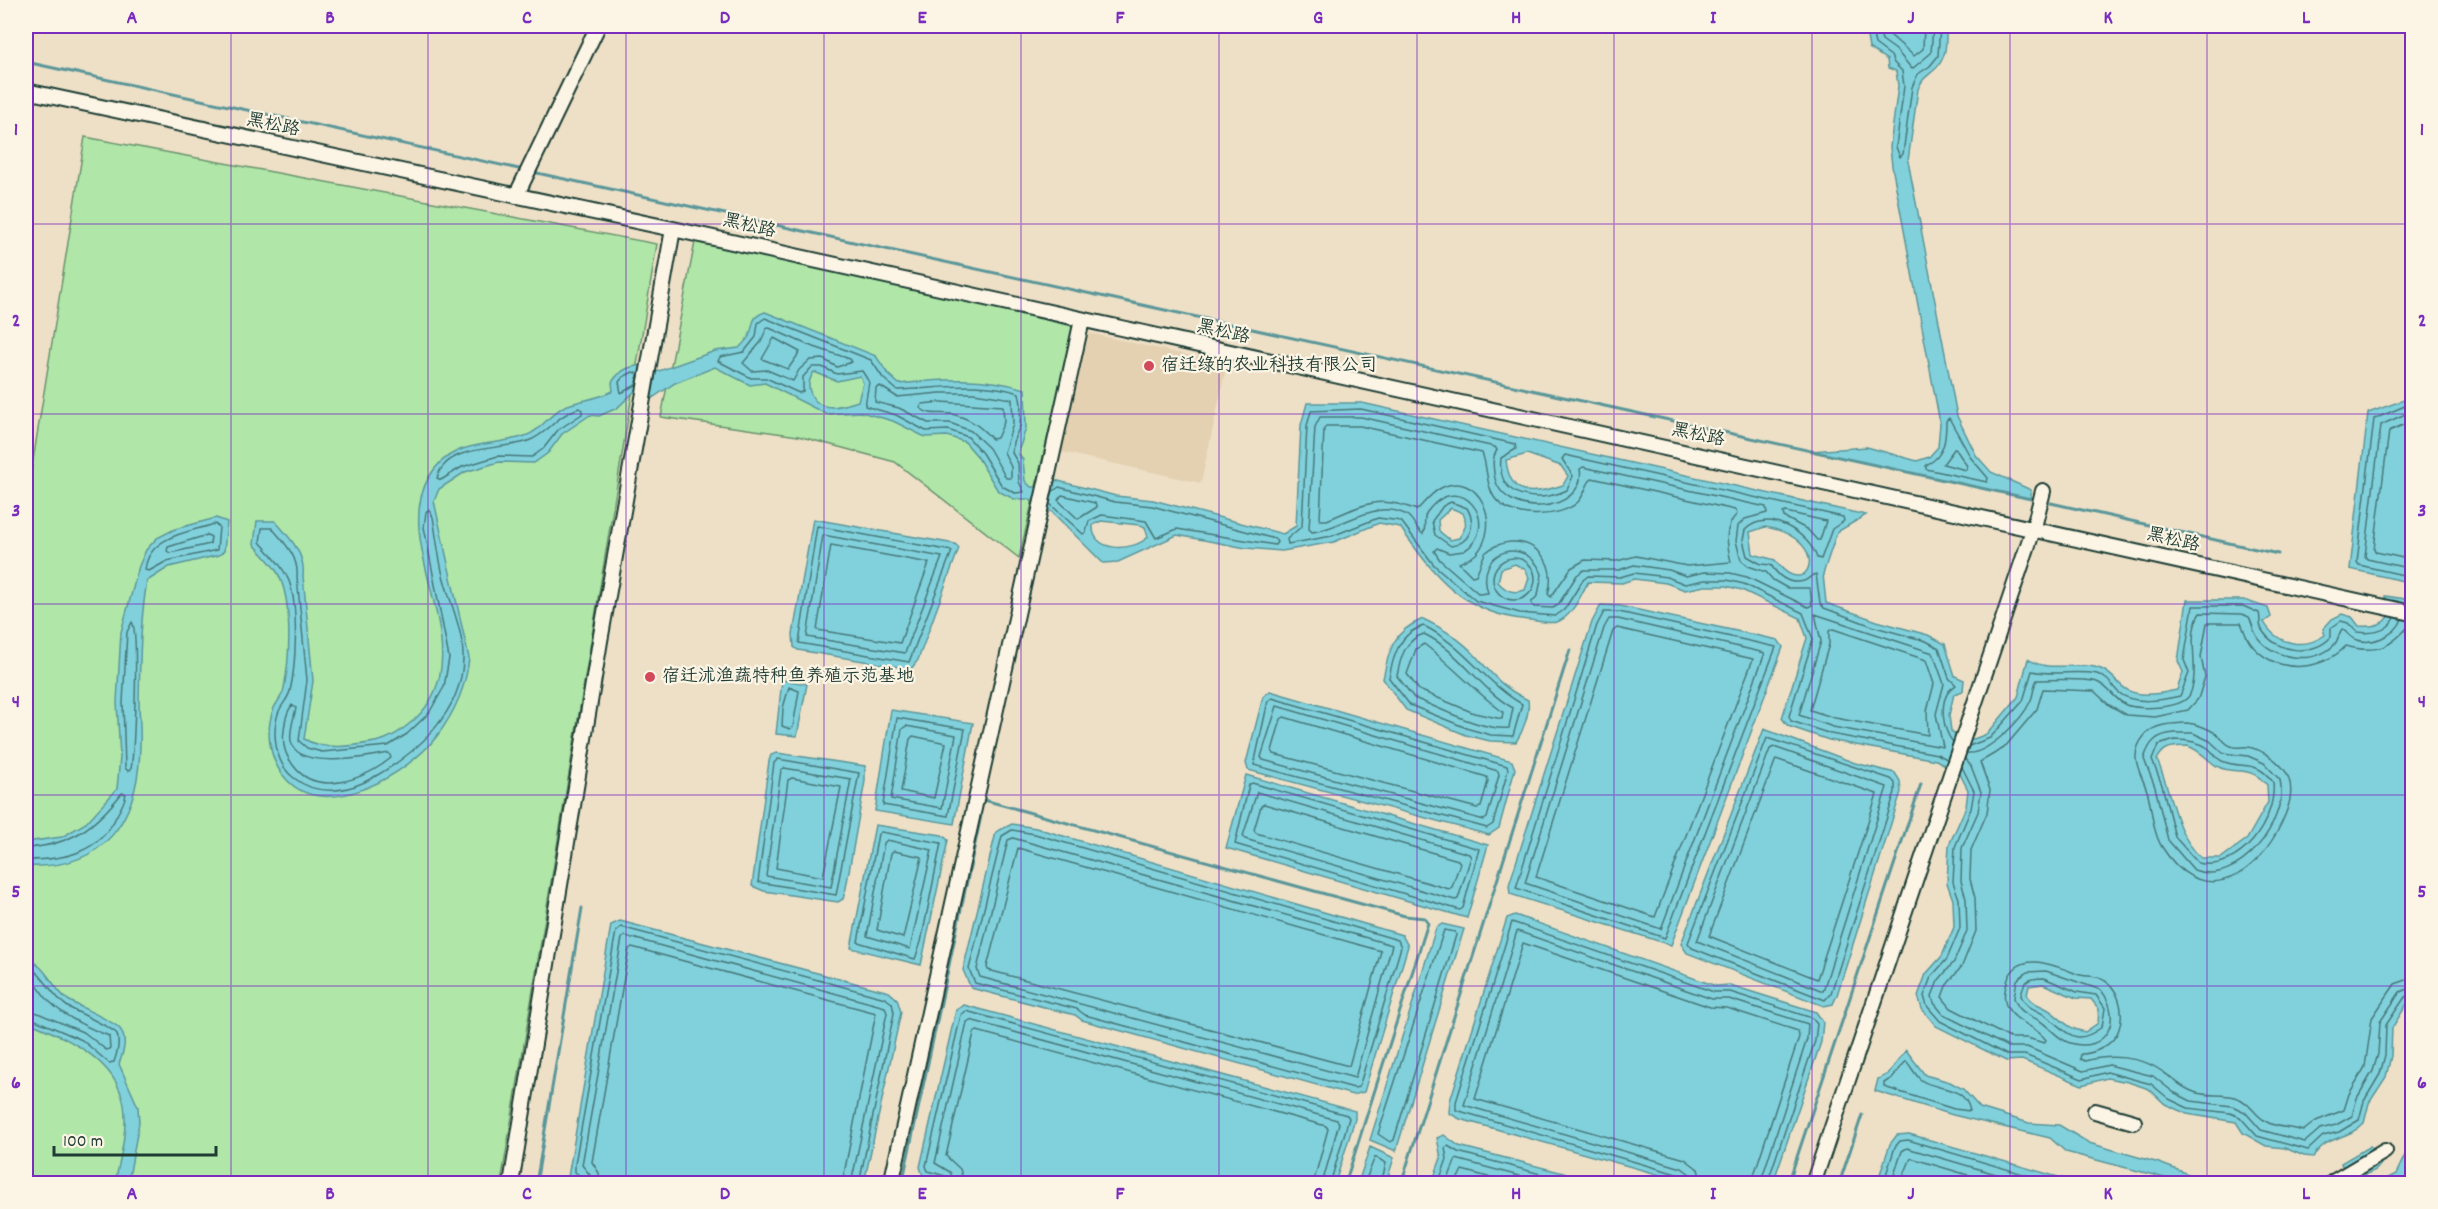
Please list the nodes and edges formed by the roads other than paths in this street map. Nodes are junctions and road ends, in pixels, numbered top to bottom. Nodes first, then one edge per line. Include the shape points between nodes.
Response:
1 (598, 26) edge
2 (26, 91) edge
3 (516, 196) junction
4 (673, 229) junction
5 (1082, 320) junction
6 (2043, 490) dead end
7 (2036, 521) junction
8 (2412, 613) edge
9 (2095, 1111) dead end
10 (2134, 1122) dead end
11 (2385, 1151) dead end
12 (2333, 1182) dead end
13 (511, 1184) edge
14 (891, 1184) edge
15 (1813, 1184) edge

1 - 3 street
2 - 3 street, 黑松路
3 - 4 street, 黑松路
4 - 5 street, 黑松路
4 - 13 street via 600,641
5 - 7 street, 黑松路
5 - 14 street
6 - 7 street
7 - 8 street, 黑松路
7 - 15 street
9 - 10 street
11 - 12 street

